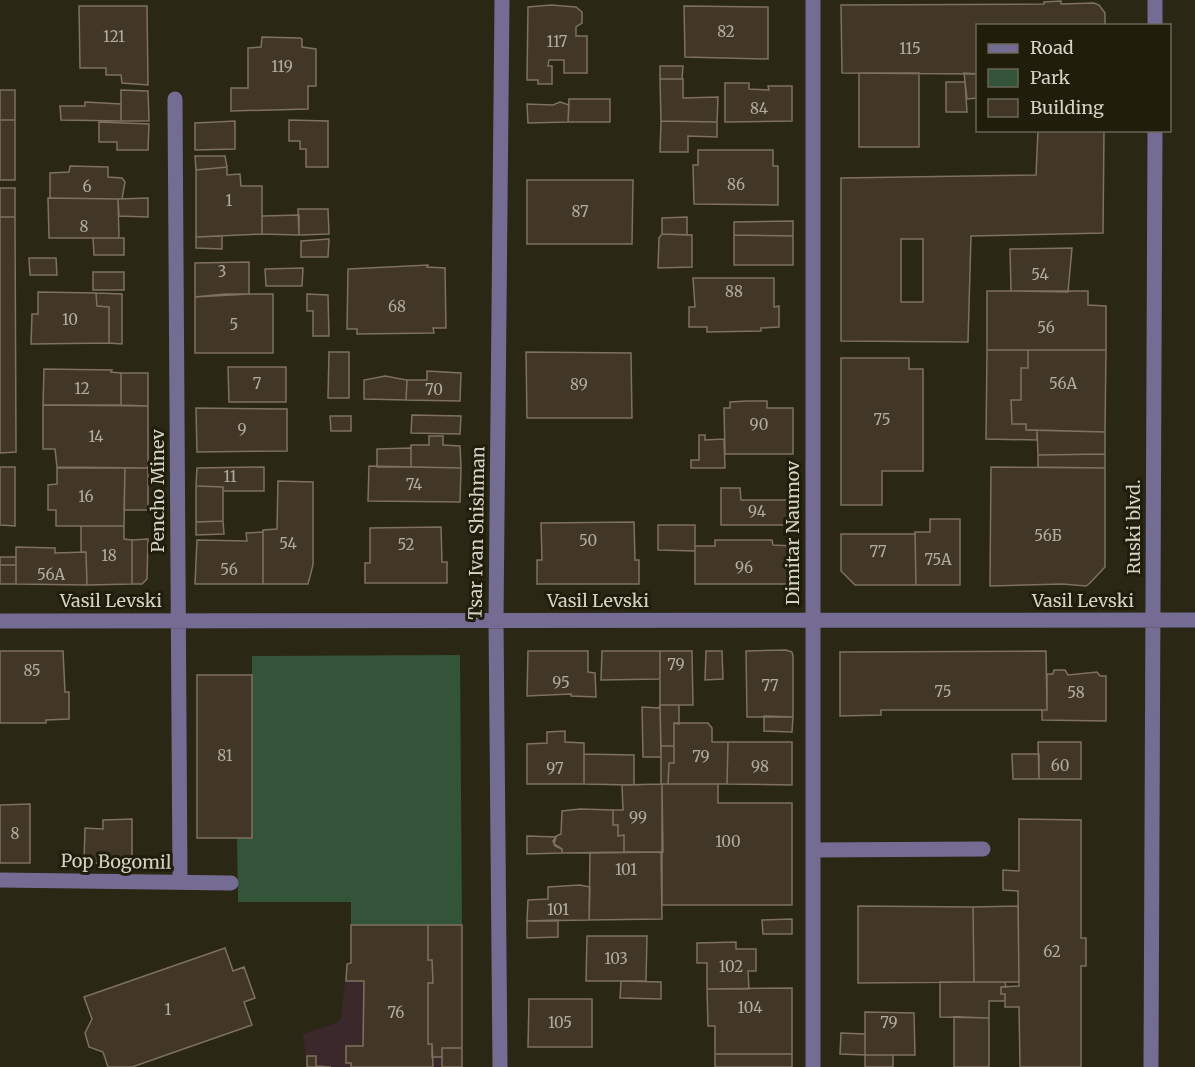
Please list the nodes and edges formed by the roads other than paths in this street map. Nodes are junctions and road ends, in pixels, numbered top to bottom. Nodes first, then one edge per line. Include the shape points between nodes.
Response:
1 (502, 0) edge
2 (813, 0) edge
3 (1155, 0) edge
4 (1155, 24) edge
5 (175, 99) dead end
6 (1155, 132) edge
7 (496, 620) junction
8 (1153, 620) junction
9 (1195, 620) edge
10 (0, 621) edge
11 (178, 621) junction
12 (813, 621) junction
13 (983, 849) dead end
14 (813, 850) junction
15 (0, 880) edge
16 (180, 882) junction
17 (231, 883) dead end
18 (500, 1067) edge
19 (813, 1067) edge
20 (1151, 1067) edge

1 - 7 street, Tsar Ivan Shishman
2 - 12 street, Dimitar Naumov
3 - 4 street
5 - 11 street, Pencho Minev
6 - 8 street, Ruski blvd.
7 - 11 street, Vasil Levski
7 - 12 street, Vasil Levski
7 - 18 street, Tsar Ivan Shishman
8 - 9 street, Vasil Levski
8 - 12 street, Vasil Levski
8 - 20 street, Ruski blvd.
10 - 11 street, Vasil Levski
11 - 16 street, Pencho Minev
12 - 14 street, Dimitar Naumov
13 - 14 street
14 - 19 street, Dimitar Naumov
15 - 16 street, Pop Bogomil
16 - 17 street, Pop Bogomil

